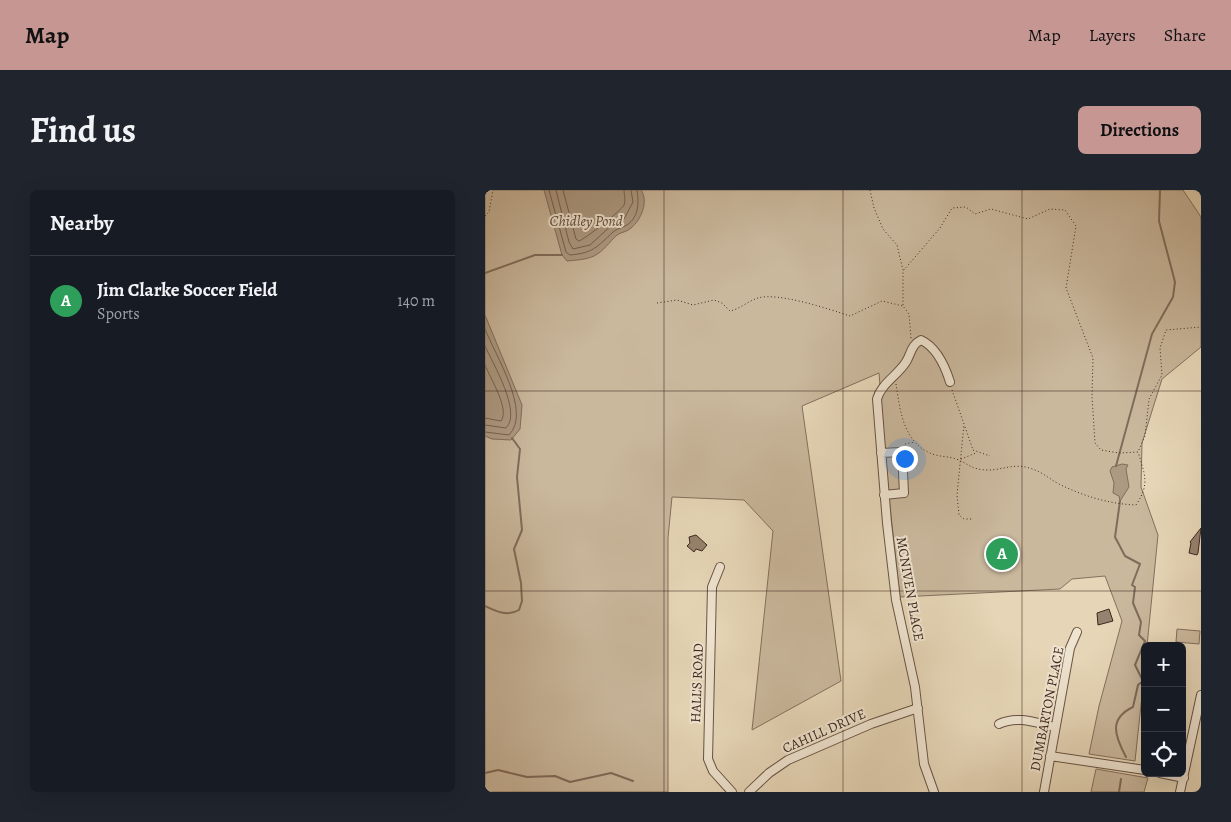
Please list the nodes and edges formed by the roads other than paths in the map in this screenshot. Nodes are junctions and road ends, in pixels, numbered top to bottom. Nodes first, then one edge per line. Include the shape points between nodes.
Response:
1 (950, 382) road end
2 (881, 453) junction
3 (884, 494) junction
4 (720, 567) dead end
5 (1077, 632) dead end
6 (1201, 695) edge
7 (918, 708) junction
8 (1199, 719) edge
9 (999, 724) dead end
10 (1055, 727) junction
11 (1051, 756) junction
12 (1141, 769) edge
13 (1179, 777) edge
14 (1184, 778) junction
15 (732, 792) edge
16 (749, 792) edge
17 (934, 792) edge
18 (1044, 792) edge
19 (1180, 792) edge

1 - 2 street, MCNIVEN PLACE via 927,344 921,340 915,344 907,361 881,389 877,400
2 - 3 street, MCNIVEN PLACE
2 - 3 street via 901,452 904,493
3 - 7 street, MCNIVEN PLACE via 896,600
4 - 15 street, HALL'S ROAD via 712,587 708,759 713,771
5 - 10 street, DUMBARTON PLACE via 1069,648
6 - 8 street
7 - 16 street, CAHILL DRIVE via 871,724 788,760
7 - 17 street, MCNIVEN PLACE via 925,764
8 - 14 street
9 - 10 street via 1020,719
10 - 11 street, DUMBARTON PLACE
11 - 12 street
11 - 18 street, DUMBARTON PLACE
13 - 14 street
14 - 19 street

